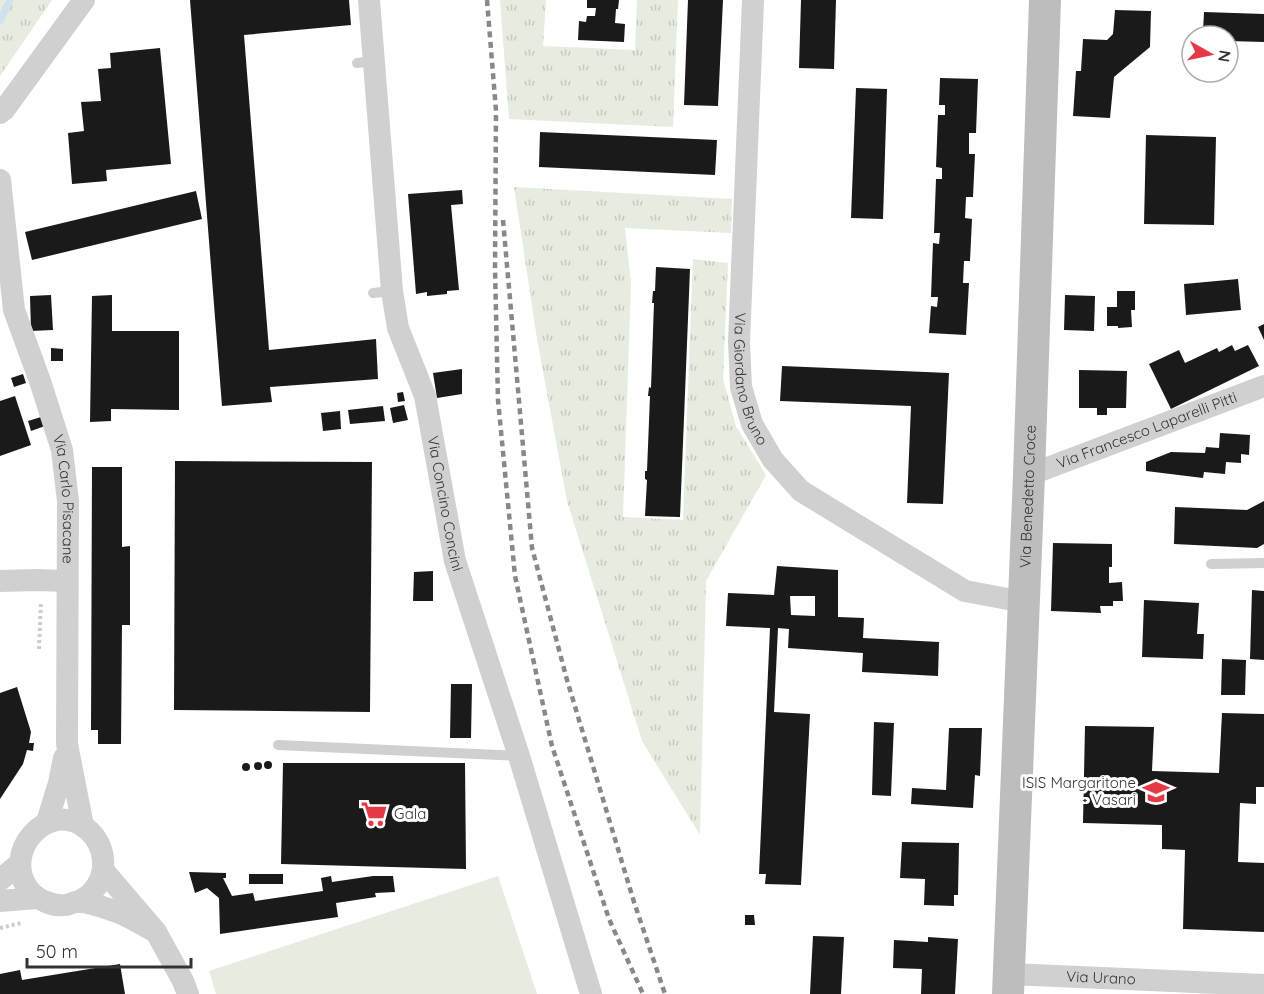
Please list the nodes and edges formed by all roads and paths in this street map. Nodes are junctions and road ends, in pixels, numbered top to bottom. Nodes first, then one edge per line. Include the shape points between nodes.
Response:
1 (84, 0) edge
2 (369, 0) edge
3 (753, 0) edge
4 (1045, 0) edge
5 (0, 113) edge
6 (0, 180) edge
7 (1264, 386) edge
8 (1029, 475) junction
9 (1264, 563) edge
10 (1211, 564) dead end
11 (67, 580) junction
12 (0, 581) edge
13 (37, 597) dead end
14 (1024, 602) junction
15 (39, 649) dead end
16 (67, 744) junction
17 (278, 746) dead end
18 (519, 756) junction
19 (47, 822) junction
20 (83, 826) junction
21 (18, 864) junction
22 (103, 870) junction
23 (0, 880) edge
24 (38, 898) junction
25 (0, 901) edge
26 (79, 901) junction
27 (156, 933) junction
28 (1008, 984) edge
29 (1264, 985) edge
30 (188, 994) edge
31 (591, 994) edge

1 - 5 street
2 - 18 street, Via Concino Concini via 365,62 382,292 425,396 455,561
3 - 14 street, Via Giordano Bruno via 739,342 741,387 752,424 773,460 801,491 966,591
4 - 8 main road, Via Benedetto Croce
6 - 11 street, Via Carlo Pisacane via 14,310 62,450 68,501
7 - 8 street, Via Francesco Laparelli Pitti
8 - 14 main road, Via Benedetto Croce
9 - 10 lane
11 - 12 street
11 - 16 street, Via Carlo Pisacane
13 - 15 path
14 - 28 main road, Via Benedetto Croce
16 - 19 street
16 - 20 street, Via Carlo Pisacane
17 - 18 lane
18 - 31 street, Via Concino Concini
19 - 20 street via 71,821
19 - 21 street via 26,838
20 - 22 street via 100,845
21 - 23 street
21 - 24 street via 28,889
22 - 26 street via 99,883
22 - 27 street
24 - 25 street
24 - 26 street via 51,904
26 - 27 street via 114,910
27 - 30 street
28 - 29 street, Via Urano

